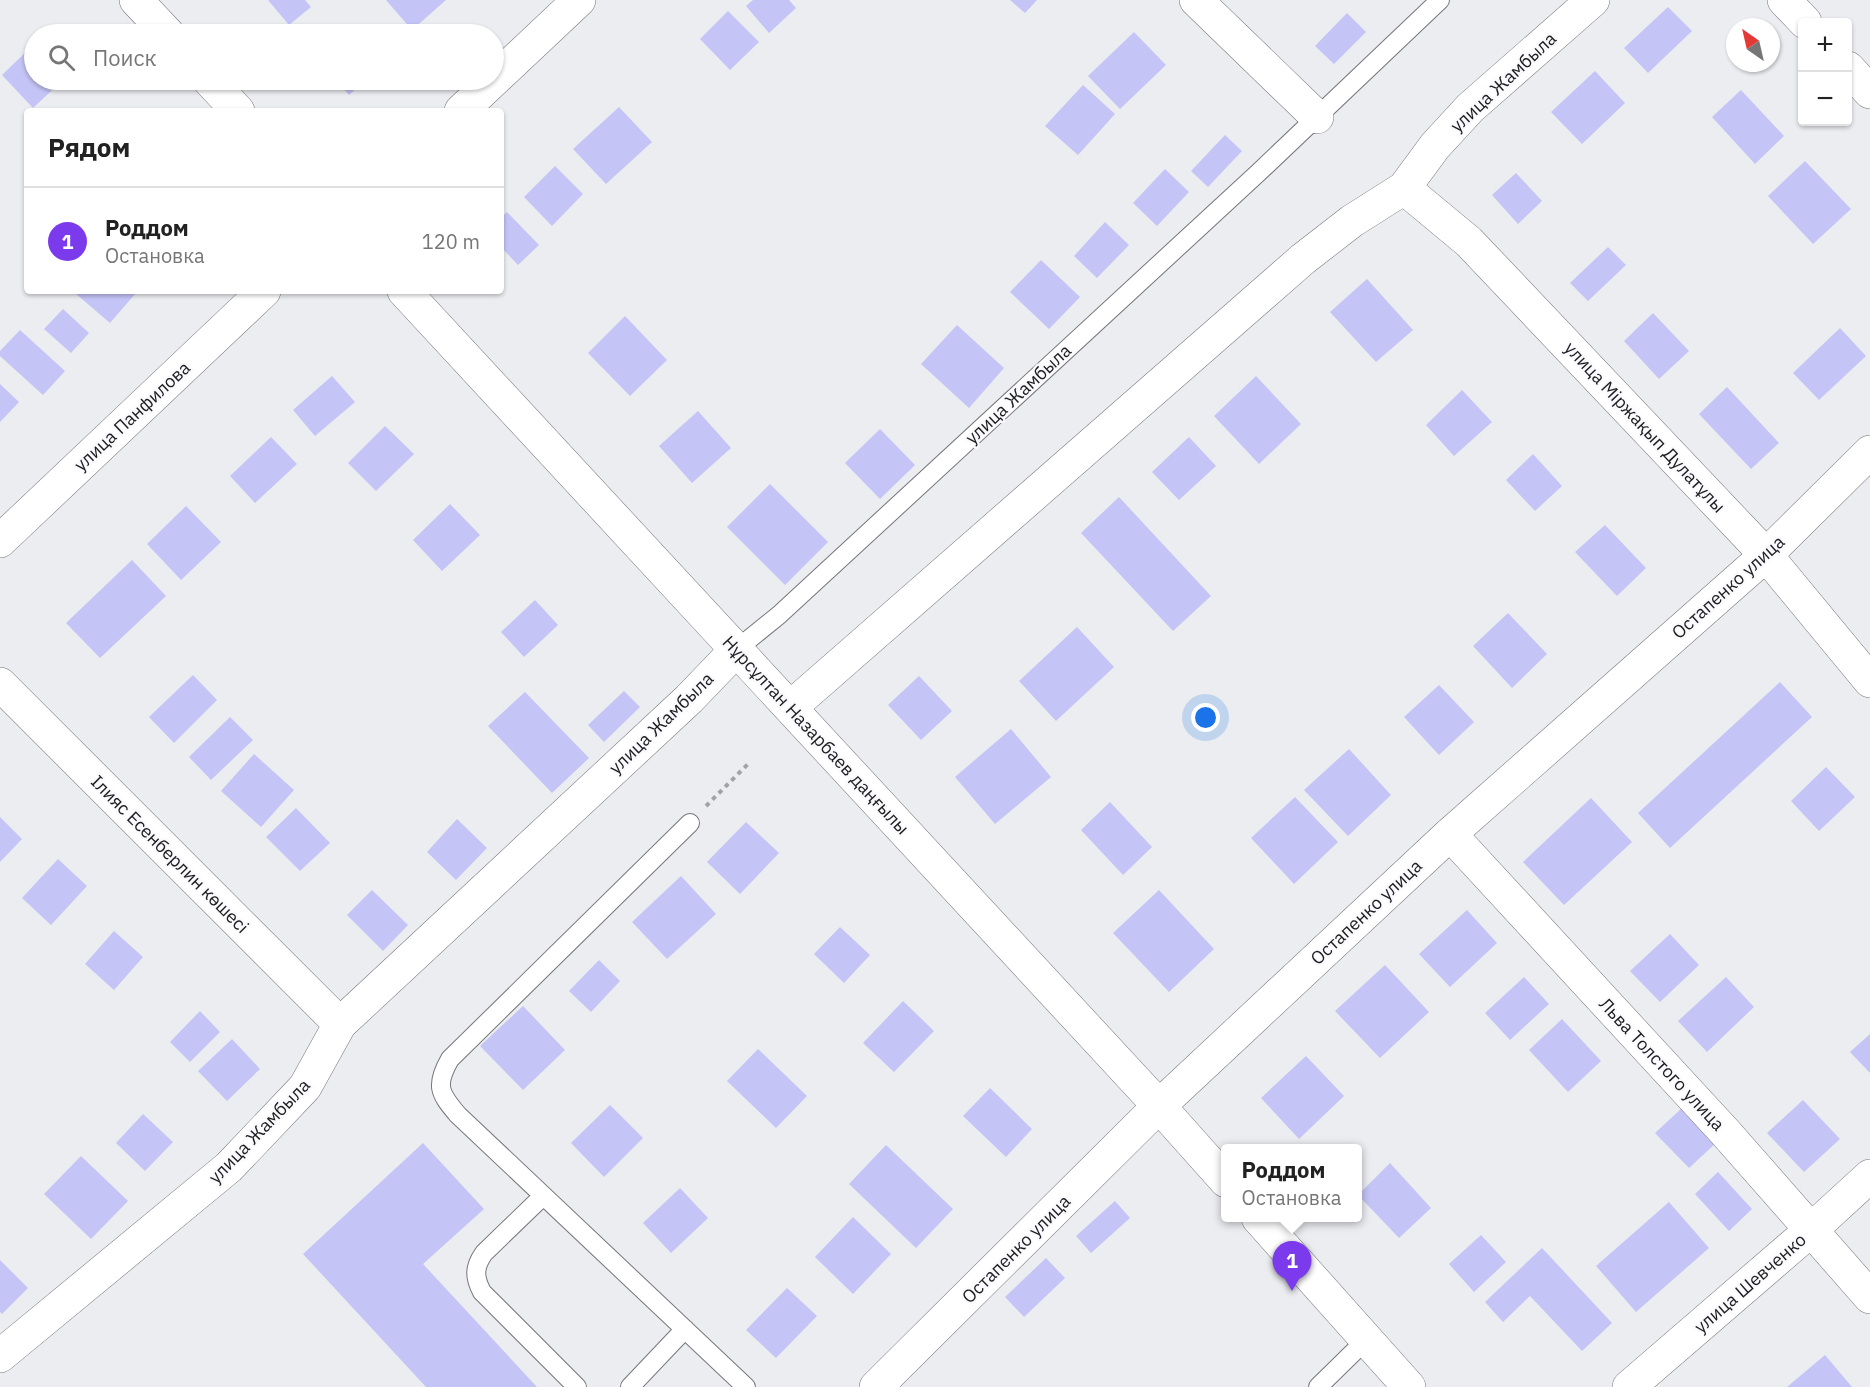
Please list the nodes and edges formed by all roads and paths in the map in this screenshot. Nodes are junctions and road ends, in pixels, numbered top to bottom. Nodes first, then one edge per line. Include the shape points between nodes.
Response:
1 (136, 0) edge
2 (579, 0) edge
3 (1196, 0) edge
4 (1440, 0) edge
5 (1593, 0) edge
6 (1784, 0) edge
7 (1801, 18) edge
8 (159, 24) edge
9 (504, 71) edge
10 (1852, 72) edge
11 (218, 90) edge
12 (483, 90) edge
13 (1870, 92) edge
14 (235, 108) edge
15 (464, 108) edge
16 (1317, 117) junction
17 (1404, 188) junction
18 (261, 294) edge
19 (407, 294) edge
20 (1870, 452) edge
21 (0, 541) edge
22 (1766, 555) junction
23 (737, 649) junction
24 (1870, 681) edge
25 (0, 684) edge
26 (791, 707) junction
27 (748, 764) dead end
28 (690, 823) joint
29 (1450, 834) junction
30 (340, 1024) junction
31 (1159, 1106) junction
32 (1221, 1175) edge
33 (1870, 1176) edge
34 (543, 1196) junction
35 (1262, 1222) edge
36 (1811, 1230) junction
37 (1870, 1297) edge
38 (685, 1329) junction
39 (1366, 1340) junction
40 (0, 1356) edge
41 (577, 1387) edge
42 (630, 1387) edge
43 (746, 1387) edge
44 (876, 1387) edge
45 (1318, 1387) edge
46 (1409, 1387) edge
47 (1629, 1387) edge

1 - 8 street
2 - 9 street
3 - 16 street
4 - 16 lane, улица Жамбыла
5 - 17 street, улица Жамбыла via 1470,108
6 - 7 street
10 - 13 street
11 - 14 street
12 - 15 street
16 - 23 lane, улица Жамбыла via 788,607
17 - 22 street, улица Міржақып Дулатұлы via 1469,242
17 - 26 street, улица Жамбыла via 1303,259
18 - 21 street, улица Панфилова
19 - 23 street, Нұрсұлтан Назарбаев даңғылы
20 - 22 street, Остапенко улица
22 - 24 street, улица Міржақып Дулатұлы
22 - 29 street, Остапенко улица
23 - 26 street, Нұрсұлтан Назарбаев даңғылы
23 - 30 street, улица Жамбыла via 689,699
25 - 30 street, Ілияс Есенберлин көшесі
26 - 31 street, Нұрсұлтан Назарбаев даңғылы
27 - 28 path
28 - 34 lane via 450,1059 441,1074 440,1090 447,1103
29 - 31 street, Остапенко улица
29 - 36 street, Льва Толстого улица
30 - 40 street, улица Жамбыла via 305,1087 229,1167
31 - 32 street, Нұрсұлтан Назарбаев даңғылы
31 - 44 street, Остапенко улица
33 - 36 street, улица Шевченко
34 - 38 lane
34 - 41 lane via 484,1253 477,1263 477,1283
35 - 39 street
36 - 37 street, Льва Толстого улица
36 - 47 street, улица Шевченко
38 - 42 lane
38 - 43 lane
39 - 45 lane
39 - 46 street

